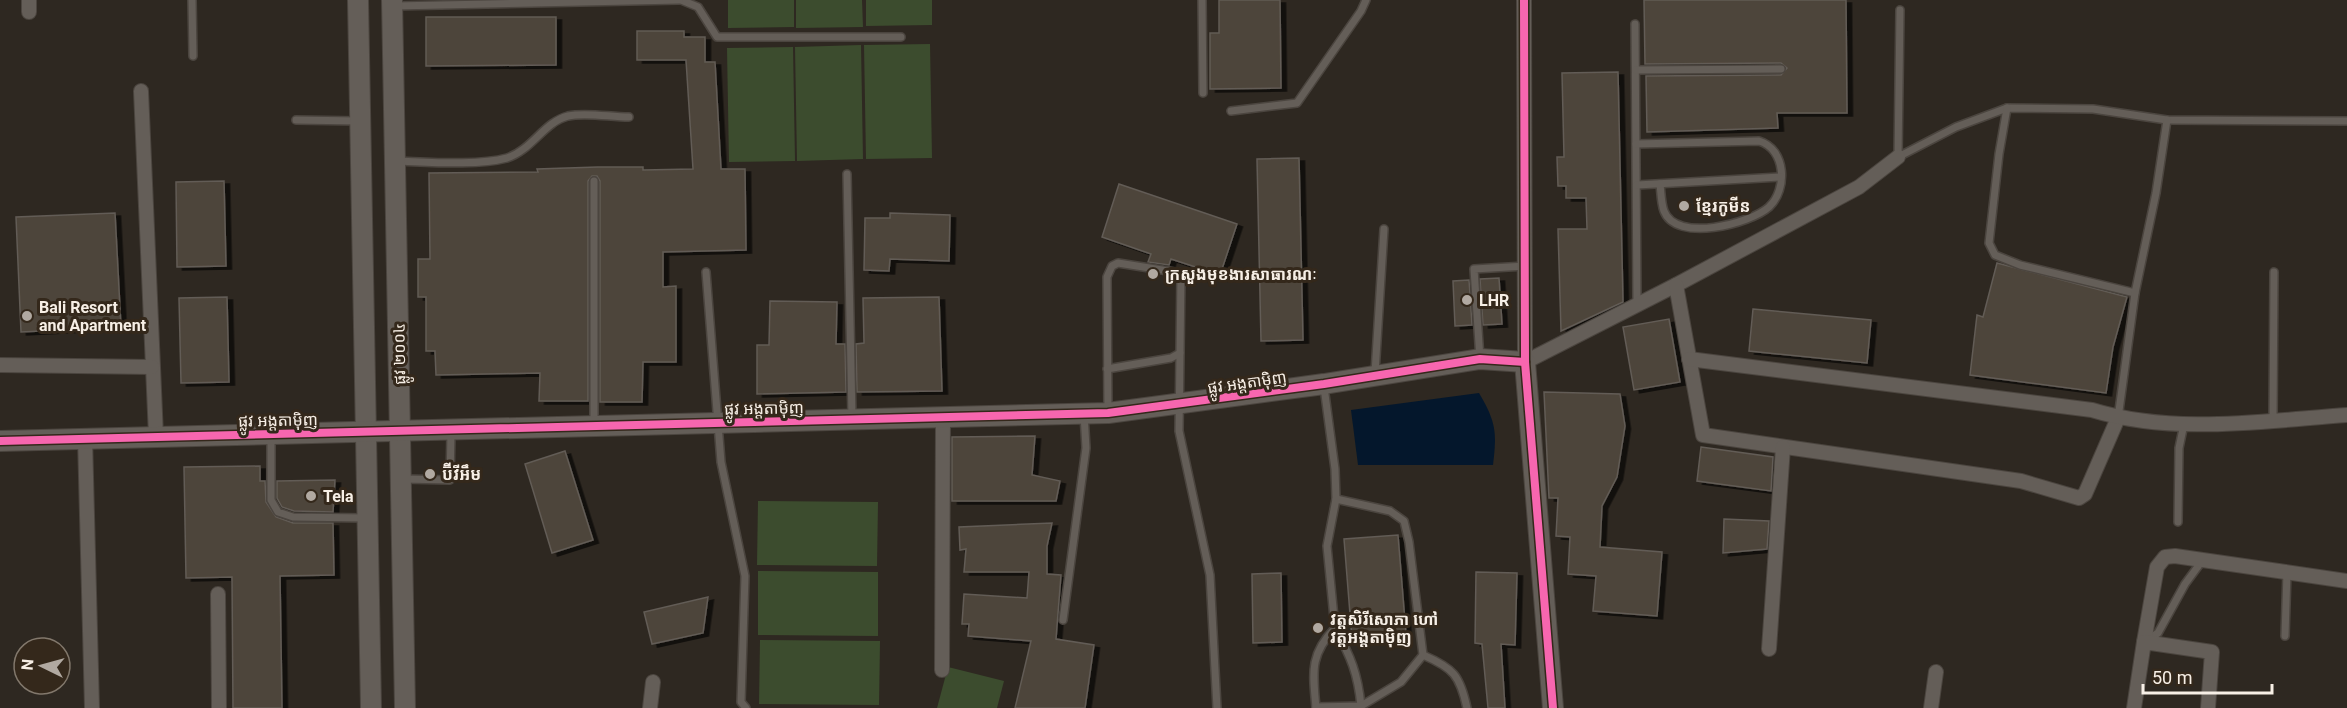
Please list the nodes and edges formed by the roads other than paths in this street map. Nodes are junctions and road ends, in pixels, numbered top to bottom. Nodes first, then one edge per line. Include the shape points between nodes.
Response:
1 (192, 0) edge
2 (358, 0) edge
3 (680, 0) edge
4 (1202, 0) edge
5 (1366, 0) edge
6 (1524, 0) edge
7 (392, 3) edge
8 (1900, 10) dead end
9 (1635, 24) dead end
10 (901, 37) dead end
11 (193, 56) dead end
12 (1781, 69) dead end
13 (1636, 70) junction
14 (141, 91) dead end
15 (1203, 93) dead end
16 (2007, 108) junction
17 (1231, 111) dead end
18 (629, 117) dead end
19 (296, 120) dead end
20 (2167, 120) junction
21 (361, 121) junction
22 (2347, 121) edge
23 (1636, 144) junction
24 (1898, 157) junction
25 (396, 161) junction
26 (847, 174) dead end
27 (1781, 177) junction
28 (594, 182) dead end
29 (1660, 184) junction
30 (1637, 185) junction
31 (1384, 229) dead end
32 (1526, 266) junction
33 (706, 272) dead end
34 (2274, 272) dead end
35 (1676, 285) junction
36 (2135, 294) junction
37 (1637, 303) junction
38 (1180, 353) junction
39 (1480, 359) junction
40 (1689, 359) junction
41 (1525, 362) junction
42 (0, 365) edge
43 (152, 367) junction
44 (1107, 369) junction
45 (1375, 376) junction
46 (1324, 384) junction
47 (1179, 406) junction
48 (1108, 413) junction
49 (1084, 414) junction
50 (2347, 415) edge
51 (943, 417) junction
52 (2118, 418) junction
53 (852, 420) junction
54 (2273, 420) junction
55 (716, 423) junction
56 (2184, 424) junction
57 (594, 426) junction
58 (451, 429) junction
59 (400, 431) junction
60 (366, 432) junction
61 (271, 434) junction
62 (156, 436) junction
63 (85, 438) junction
64 (0, 441) edge
65 (1783, 447) junction
66 (401, 478) junction
67 (1336, 499) junction
68 (368, 518) junction
69 (2178, 522) dead end
70 (2202, 561) junction
71 (2287, 572) junction
72 (2347, 581) edge
73 (218, 594) dead end
74 (1063, 620) dead end
75 (1335, 628) junction
76 (2285, 636) dead end
77 (2144, 642) junction
78 (1769, 648) dead end
79 (1423, 655) junction
80 (942, 670) dead end
81 (1936, 672) dead end
82 (653, 682) dead end
83 (1361, 706) junction
84 (1316, 707) edge
85 (92, 708) edge
86 (219, 708) edge
87 (371, 708) edge
88 (405, 708) edge
89 (650, 708) edge
90 (746, 708) edge
91 (1217, 708) edge
92 (1467, 708) edge
93 (1553, 708) edge
94 (1931, 708) edge
95 (2134, 708) edge
96 (2208, 708) edge

1 - 11 lane
2 - 21 street, ផ្លូវ ២០០៤
3 - 7 lane
3 - 10 lane via 698,7 717,37
4 - 15 lane
5 - 17 lane via 1297,103
6 - 32 street
7 - 25 street, ផ្លូវ ២០០៤
8 - 24 lane
9 - 13 lane
12 - 13 lane
13 - 23 lane
14 - 43 street
16 - 20 lane via 2093,110
16 - 24 lane via 1956,127
16 - 36 lane via 1989,243 1995,255
18 - 25 lane via 568,116 546,129 531,146 507,158
19 - 21 lane
20 - 22 lane
20 - 36 lane
21 - 60 street, ផ្លូវ ២០០៤
23 - 27 lane via 1760,141 1771,146 1779,160
23 - 30 lane
24 - 35 street via 1859,188
25 - 59 street, ផ្លូវ ២០០៤
26 - 53 lane
27 - 29 lane
27 - 29 lane via 1769,207 1716,229 1690,228 1670,220 1664,212
28 - 57 lane
29 - 30 lane
30 - 37 lane
31 - 45 lane
32 - 39 lane via 1474,269
32 - 41 street
33 - 55 lane
34 - 54 lane
35 - 37 street
35 - 40 street
36 - 52 lane
37 - 41 street
38 - 44 lane
38 - 44 lane via 1180,273 1118,263 1107,277
38 - 47 lane
39 - 41 street, ផ្លូវ អង្តតាម៉ិញ
39 - 45 street, ផ្លូវ អង្តតាម៉ិញ
40 - 52 street via 2092,410
40 - 65 street via 1703,435
41 - 93 street
42 - 43 street
43 - 62 street
44 - 48 lane
45 - 46 street, ផ្លូវ អង្តតាម៉ិញ
46 - 47 street, ផ្លូវ អង្តតាម៉ិញ
46 - 67 lane
47 - 48 street, ផ្លូវ អង្តតាម៉ិញ
47 - 91 lane via 1179,431 1210,575
48 - 49 street, ផ្លូវ អង្តតាម៉ិញ
49 - 51 street, ផ្លូវ អង្តតាម៉ិញ
49 - 74 lane via 1086,448
50 - 54 street
51 - 53 street, ផ្លូវ អង្តតាម៉ិញ
51 - 80 street
52 - 56 street
52 - 65 street via 2085,494 2079,498 2021,481
53 - 55 street, ផ្លូវ អង្តតាម៉ិញ
54 - 56 street
55 - 57 street, ផ្លូវ អង្តតាម៉ិញ
55 - 90 lane via 745,576 741,702
56 - 69 lane via 2179,448
57 - 58 street, ផ្លូវ អង្តតាម៉ិញ
58 - 59 street, ផ្លូវ អង្តតាម៉ិញ
58 - 66 lane via 450,480
59 - 60 street, ផ្លូវ អង្តតាម៉ិញ
59 - 66 street, ផ្លូវ ២០០៤
60 - 61 street, ផ្លូវ អង្តតាម៉ិញ
60 - 68 street, ផ្លូវ ២០០៤
61 - 62 street, ផ្លូវ អង្តតាម៉ិញ
61 - 68 lane via 271,500 278,512 292,517
62 - 63 street, ផ្លូវ អង្តតាម៉ិញ
63 - 64 street, ផ្លូវ អង្តតាម៉ិញ
63 - 85 street
65 - 78 street
66 - 88 street, ផ្លូវ ២០០៤
67 - 75 lane via 1327,546
67 - 79 lane via 1390,511 1404,522
68 - 87 street, ផ្លូវ ២០០៤
70 - 71 street
70 - 77 lane via 2158,633
70 - 77 street via 2165,557 2157,567
71 - 72 street
71 - 76 lane
73 - 86 street
75 - 83 lane via 1356,670
75 - 84 lane via 1322,641 1311,672
77 - 95 street
77 - 96 street via 2212,652
79 - 83 lane via 1401,682
79 - 92 lane via 1448,666 1463,686
81 - 94 street
82 - 89 street
83 - 84 lane

